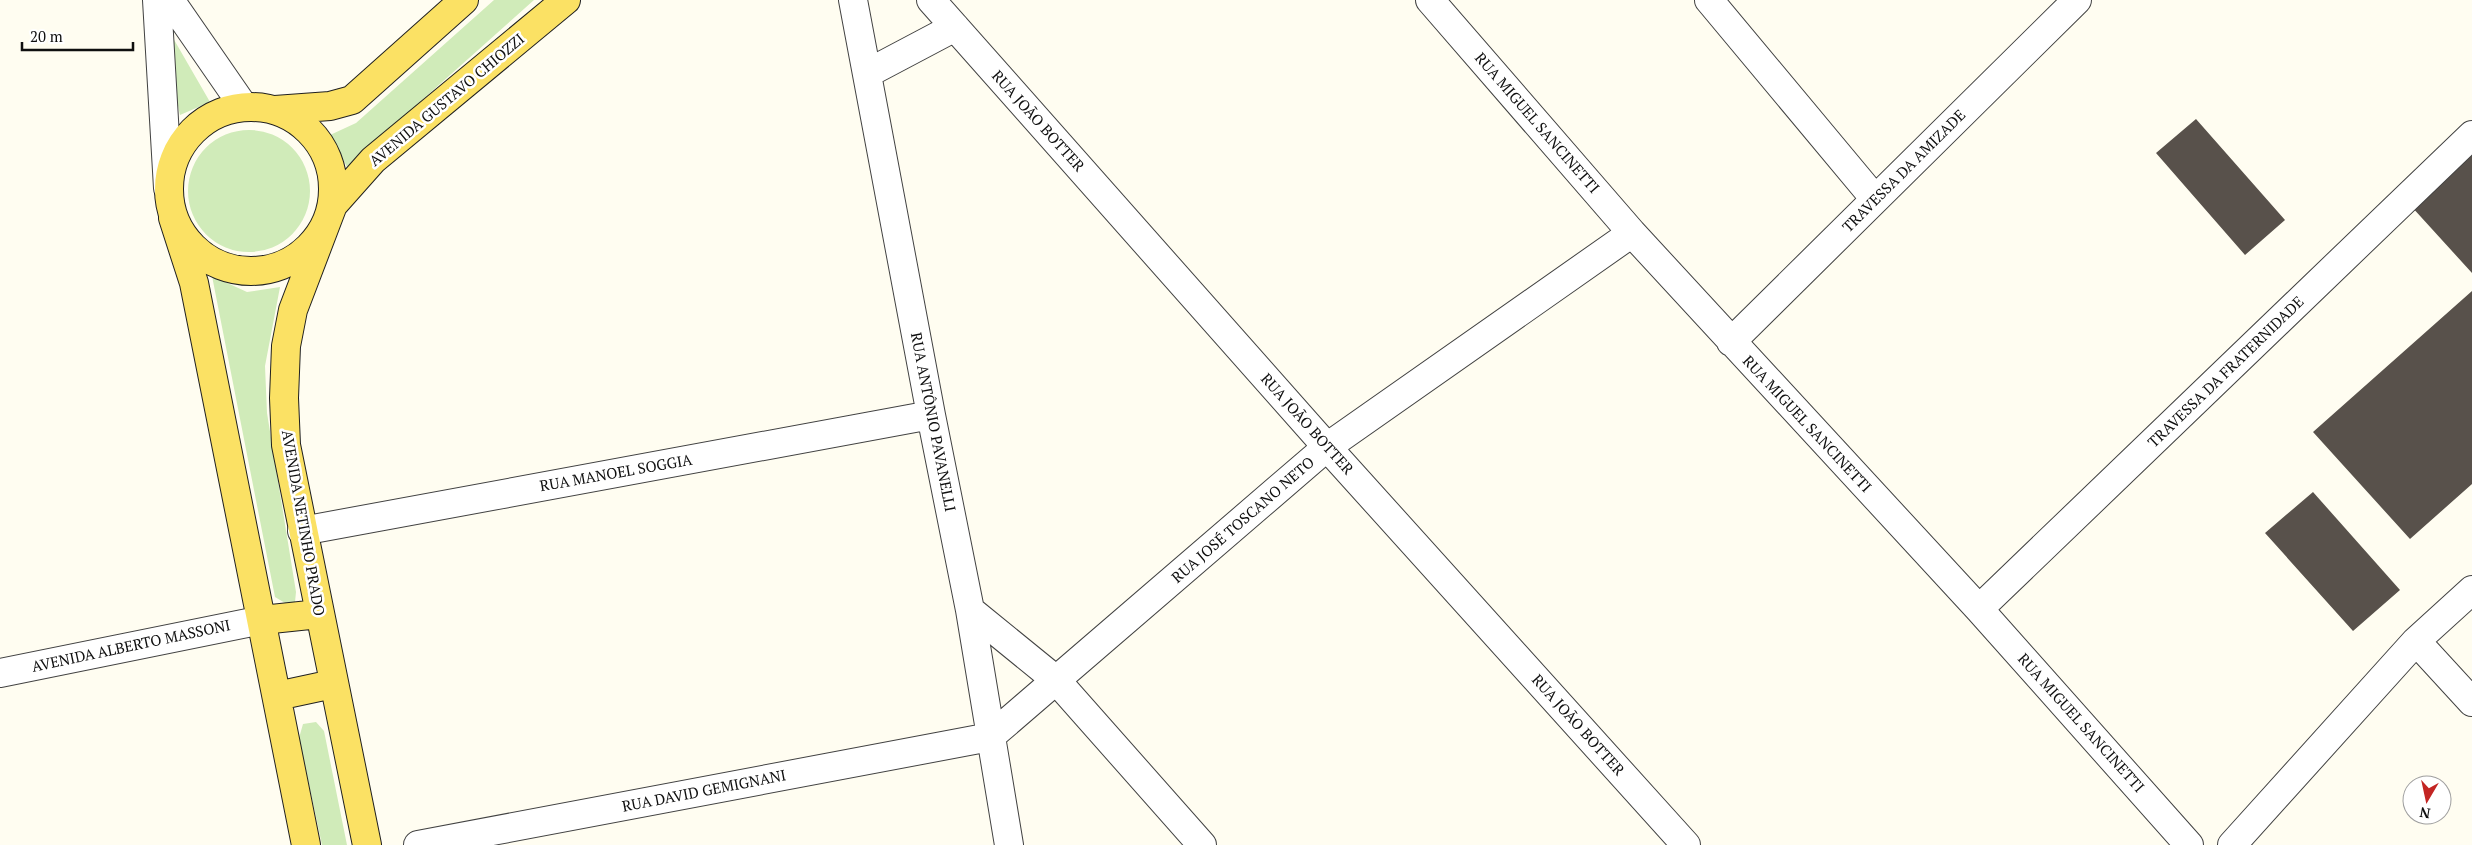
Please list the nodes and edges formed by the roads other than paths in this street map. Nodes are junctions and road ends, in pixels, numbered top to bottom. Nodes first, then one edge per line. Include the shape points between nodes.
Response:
1 (157, 0) edge
2 (170, 0) edge
3 (464, 0) edge
4 (566, 0) edge
5 (854, 0) edge
6 (931, 0) edge
7 (1430, 0) edge
8 (1708, 0) edge
9 (2077, 0) edge
10 (955, 27) junction
11 (868, 73) junction
12 (244, 107) junction
13 (274, 110) junction
14 (2472, 135) edge
15 (168, 188) junction
16 (1875, 199) junction
17 (332, 205) junction
18 (173, 218) junction
19 (1632, 233) junction
20 (1731, 342) junction
21 (930, 416) junction
22 (1327, 447) junction
23 (302, 531) junction
24 (2472, 590) edge
25 (1979, 609) junction
26 (970, 610) junction
27 (319, 614) junction
28 (262, 620) junction
29 (2416, 641) junction
30 (0, 673) edge
31 (1056, 680) junction
32 (334, 684) junction
33 (277, 696) junction
34 (2472, 702) edge
35 (990, 737) junction
36 (306, 845) edge
37 (367, 845) edge
38 (418, 845) edge
39 (1009, 845) edge
40 (1202, 845) edge
41 (1686, 845) edge
42 (2189, 845) edge
43 (2232, 845) edge

1 - 15 street
2 - 12 street
3 - 13 main road via 352,100 330,106
4 - 17 main road, AVENIDA GUSTAVO CHIOZZI via 373,160
5 - 11 street, RUA ANTÔNIO PAVANELLI
6 - 10 street, RUA JOÃO BOTTER
7 - 19 street, RUA MIGUEL SANCINETTI
8 - 16 street
9 - 16 street, TRAVESSA DA AMIZADE
10 - 11 street
10 - 22 street, RUA JOÃO BOTTER
11 - 21 street, RUA ANTÔNIO PAVANELLI
12 - 13 main road
12 - 15 main road via 215,114 190,133 174,158
13 - 17 main road via 302,124 322,146 333,175
14 - 25 street, TRAVESSA DA FRATERNIDADE
15 - 18 main road
16 - 20 street, TRAVESSA DA AMIZADE
17 - 18 main road via 321,233 300,256 273,269 242,272 214,262 189,244
17 - 23 main road, AVENIDA NETINHO PRADO via 293,310 286,346 286,445
18 - 28 main road via 194,283
19 - 20 street, RUA MIGUEL SANCINETTI
19 - 22 street, RUA JOSÉ TOSCANO NETO
20 - 25 street, RUA MIGUEL SANCINETTI
21 - 23 street, RUA MANOEL SOGGIA
21 - 26 street, RUA ANTÔNIO PAVANELLI
22 - 31 street, RUA JOSÉ TOSCANO NETO
22 - 41 street, RUA JOÃO BOTTER
23 - 27 main road, AVENIDA NETINHO PRADO
24 - 29 street
25 - 42 street, RUA MIGUEL SANCINETTI
26 - 31 street
26 - 35 street, RUA ANTÔNIO PAVANELLI
27 - 28 main road
27 - 32 main road, AVENIDA NETINHO PRADO
28 - 30 street, AVENIDA ALBERTO MASSONI
28 - 33 main road
29 - 34 street
29 - 43 street
31 - 35 street, RUA JOSÉ TOSCANO NETO
31 - 40 street
32 - 33 main road
32 - 37 main road, AVENIDA NETINHO PRADO
33 - 36 main road
35 - 38 street, RUA DAVID GEMIGNANI
35 - 39 street, RUA ANTÔNIO PAVANELLI

